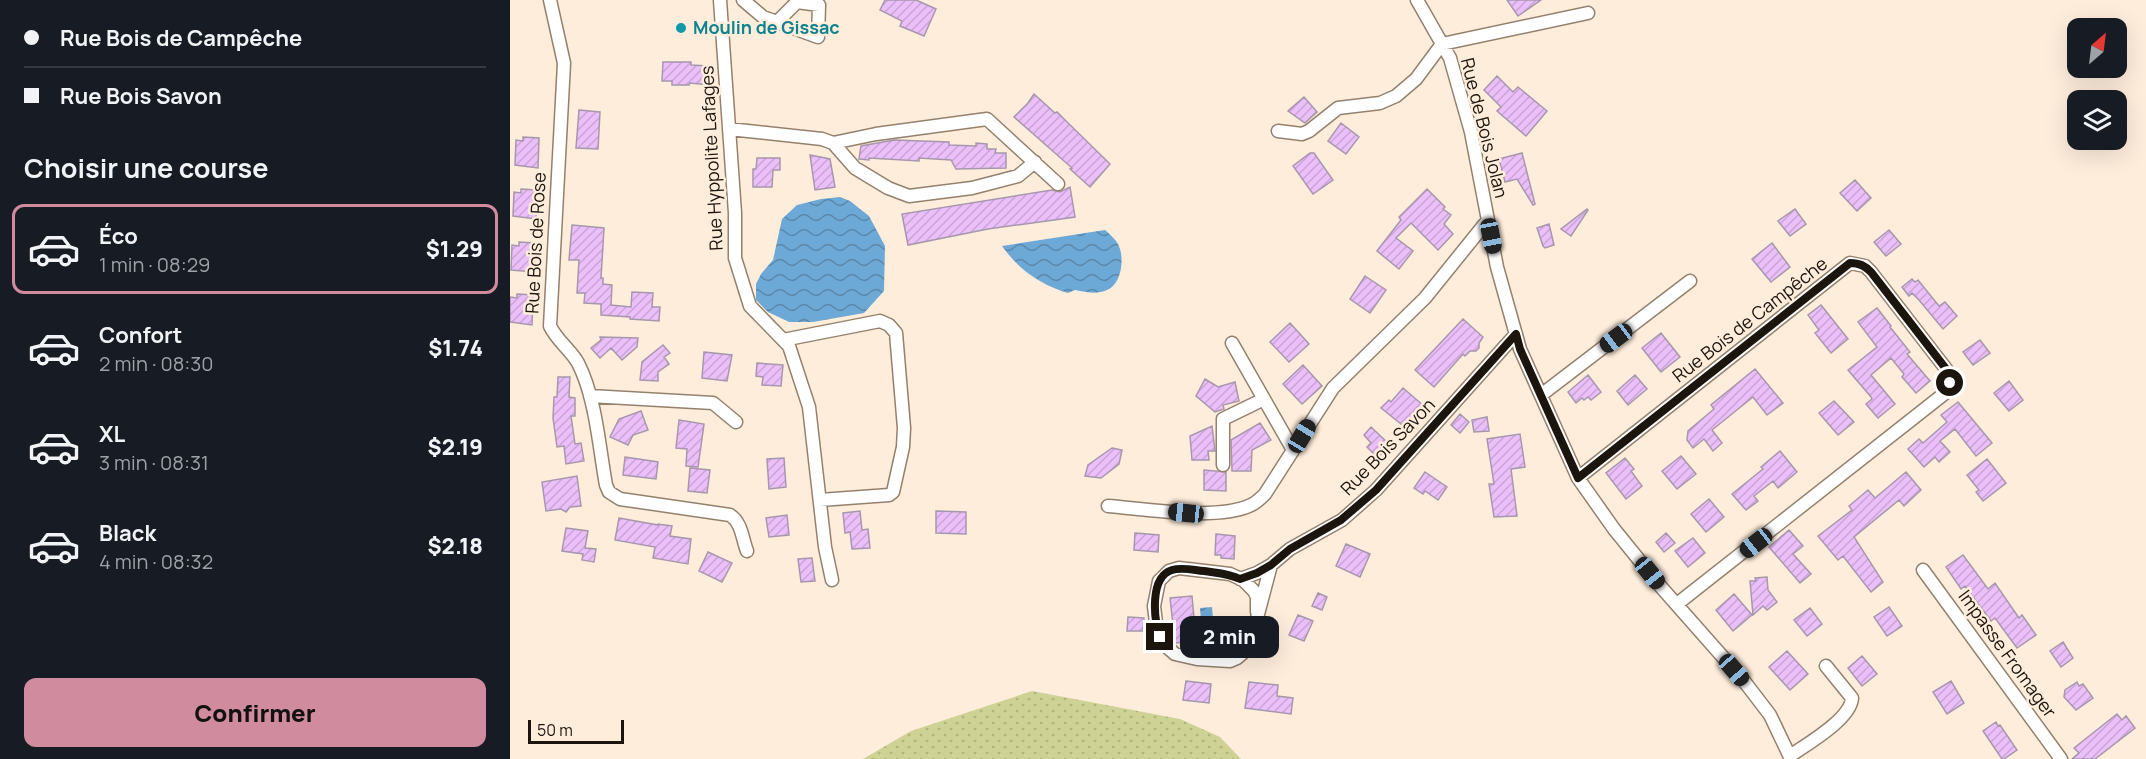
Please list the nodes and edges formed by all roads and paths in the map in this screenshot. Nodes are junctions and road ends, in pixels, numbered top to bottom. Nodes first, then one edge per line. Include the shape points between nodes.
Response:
1 (550, 0) edge
2 (720, 0) edge
3 (743, 0) edge
4 (1417, 0) edge
5 (1588, 13) dead end
6 (777, 21) dead end
7 (1442, 44) junction
8 (729, 129) junction
9 (1278, 131) dead end
10 (833, 143) junction
11 (1035, 162) junction
12 (1058, 184) dead end
13 (1488, 220) junction
14 (1690, 282) dead end
15 (1516, 334) junction
16 (783, 340) junction
17 (1232, 343) dead end
18 (1541, 395) junction
19 (590, 396) junction
20 (1264, 399) junction
21 (736, 422) dead end
22 (1293, 450) junction
23 (1223, 465) dead end
24 (1578, 478) junction
25 (820, 500) junction
26 (1108, 506) dead end
27 (747, 551) dead end
28 (1271, 565) junction
29 (1923, 570) dead end
30 (1240, 579) junction
31 (832, 580) dead end
32 (1677, 604) junction
33 (1257, 612) junction
34 (1826, 666) dead end
35 (1791, 757) edge
36 (2061, 759) edge

1 - 19 street, Rue Bois de Rose via 564,63 550,326 578,362
2 - 8 street, Rue Hyppolite Lafages
3 - 6 street via 763,16
4 - 7 street, Rue de Bois Jolan
5 - 7 street
7 - 9 street via 1416,79 1396,96 1380,103 1338,108 1302,134
7 - 13 street, Rue de Bois Jolan via 1450,58 1470,132
8 - 10 street
8 - 16 street, Rue Hyppolite Lafages via 735,258 750,306
10 - 11 street via 987,119
10 - 11 street via 855,168 909,196 972,188 1018,176
11 - 12 street
13 - 15 street, Rue de Bois Jolan
13 - 22 street via 1425,298 1333,388
14 - 18 street
15 - 18 street, Rue de Bois Jolan
15 - 28 street, Rue Bois Savon via 1376,490 1341,520 1290,549
16 - 25 street, Rue Hyppolite Lafages via 789,346 809,407
16 - 25 street via 880,321 896,333 904,428 893,492
17 - 20 street
18 - 24 street, Rue de Bois Jolan
19 - 21 street via 712,403
19 - 27 street, Rue Bois de Rose via 609,492 620,499 730,515 741,530
20 - 22 street
20 - 23 street via 1223,419
22 - 26 street via 1265,494 1251,506 1224,512 1186,513
24 - 32 street, Rue de Bois Jolan via 1614,529
24 - 32 street, Rue Bois de Campêche via 1850,263 1865,266 1871,272 1950,374 1949,390
25 - 31 street, Rue Hyppolite Lafages
28 - 30 street, Rue Bois Savon
28 - 33 street
29 - 36 street, Impasse Fromager
30 - 33 street via 1254,591
30 - 33 street via 1230,574 1179,568 1169,571 1159,581 1155,606 1160,637 1175,654 1230,661 1244,652
32 - 35 street, Rue de Bois Jolan via 1770,715
34 - 35 street via 1852,698 1851,704 1836,722

